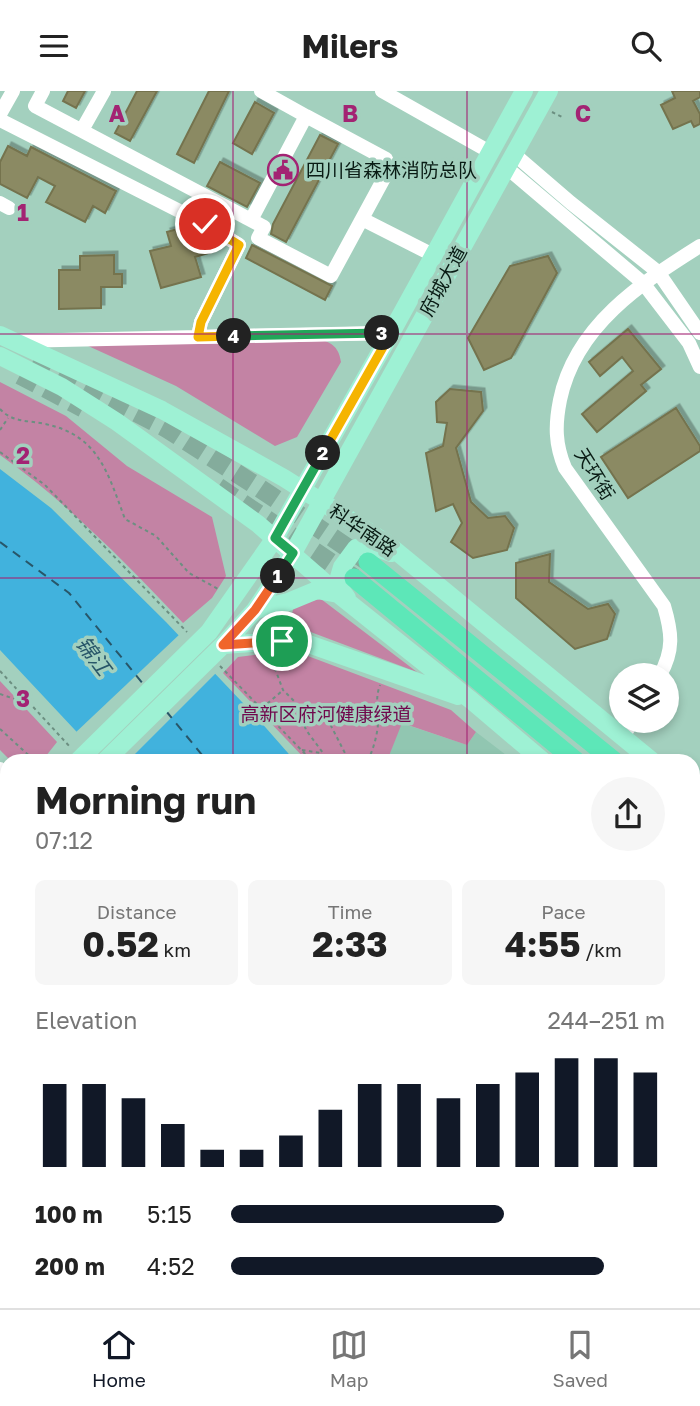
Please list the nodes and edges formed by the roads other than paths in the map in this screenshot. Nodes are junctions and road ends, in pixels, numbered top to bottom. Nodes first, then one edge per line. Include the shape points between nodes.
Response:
1 (13, 91) edge
2 (43, 91) edge
3 (104, 91) edge
4 (261, 91) edge
5 (382, 91) edge
6 (524, 91) edge
7 (549, 91) edge
8 (0, 114) edge
9 (306, 116) junction
10 (0, 120) edge
11 (82, 130) junction
12 (490, 152) junction
13 (510, 161) junction
14 (362, 219) junction
15 (251, 220) junction
16 (700, 246) edge
17 (433, 255) junction
18 (658, 272) junction
19 (643, 283) junction
20 (391, 333) junction
21 (700, 333) edge
22 (198, 337) junction
23 (7, 338) edge
24 (0, 356) edge
25 (700, 367) edge
26 (302, 490) junction
27 (322, 502) junction
28 (275, 538) junction
29 (293, 553) junction
30 (401, 556) junction
31 (368, 562) tunnel mouth
32 (354, 578) tunnel mouth
33 (345, 599) junction
34 (255, 610) junction
35 (218, 652) junction
36 (666, 663) edge
37 (472, 701) junction
38 (625, 733) edge
39 (622, 738) junction
40 (79, 754) edge
41 (112, 754) edge
42 (534, 754) edge
43 (568, 754) edge
44 (605, 754) edge
45 (643, 754) edge

1 - 8 street
2 - 11 street via 36,106
3 - 11 street
4 - 9 street
5 - 12 street
6 - 12 main road, 府城大道
7 - 13 main road, 府城大道
9 - 14 street via 386,159 389,169
9 - 15 street
10 - 22 street via 239,245
11 - 15 street
12 - 17 main road, 府城大道
13 - 18 street
13 - 19 street
13 - 27 main road, 府城大道
14 - 15 street via 331,276 258,238 264,227
14 - 17 street
16 - 18 street, 天环街
17 - 20 main road, 府城大道
18 - 19 street, 天环街
18 - 21 street
19 - 25 street via 689,343
19 - 36 street, 天环街 via 595,328 576,355 557,417 557,449 579,488 664,606 671,631
20 - 22 street
20 - 26 main road, 府城大道
22 - 23 street
23 - 26 main road, 科华南路 via 162,410
24 - 28 main road via 117,422
26 - 27 main road, 科华南路
26 - 28 main road, 府城大道
27 - 29 main road, 府城大道
27 - 30 main road, 科华南路
28 - 29 main road
28 - 40 main road, 府城大道 via 202,636
29 - 33 main road
29 - 34 main road, 府城大道
30 - 33 main road via 372,546 356,548 342,567 337,584
30 - 39 main road, 科华南路
31 - 44 highway, 科华南路
32 - 43 highway
33 - 34 main road via 317,590
33 - 37 main road
34 - 35 main road, 府城大道
35 - 37 main road via 297,640
35 - 41 main road, 府城大道
37 - 42 main road
38 - 39 street
39 - 45 main road, 科华南路

